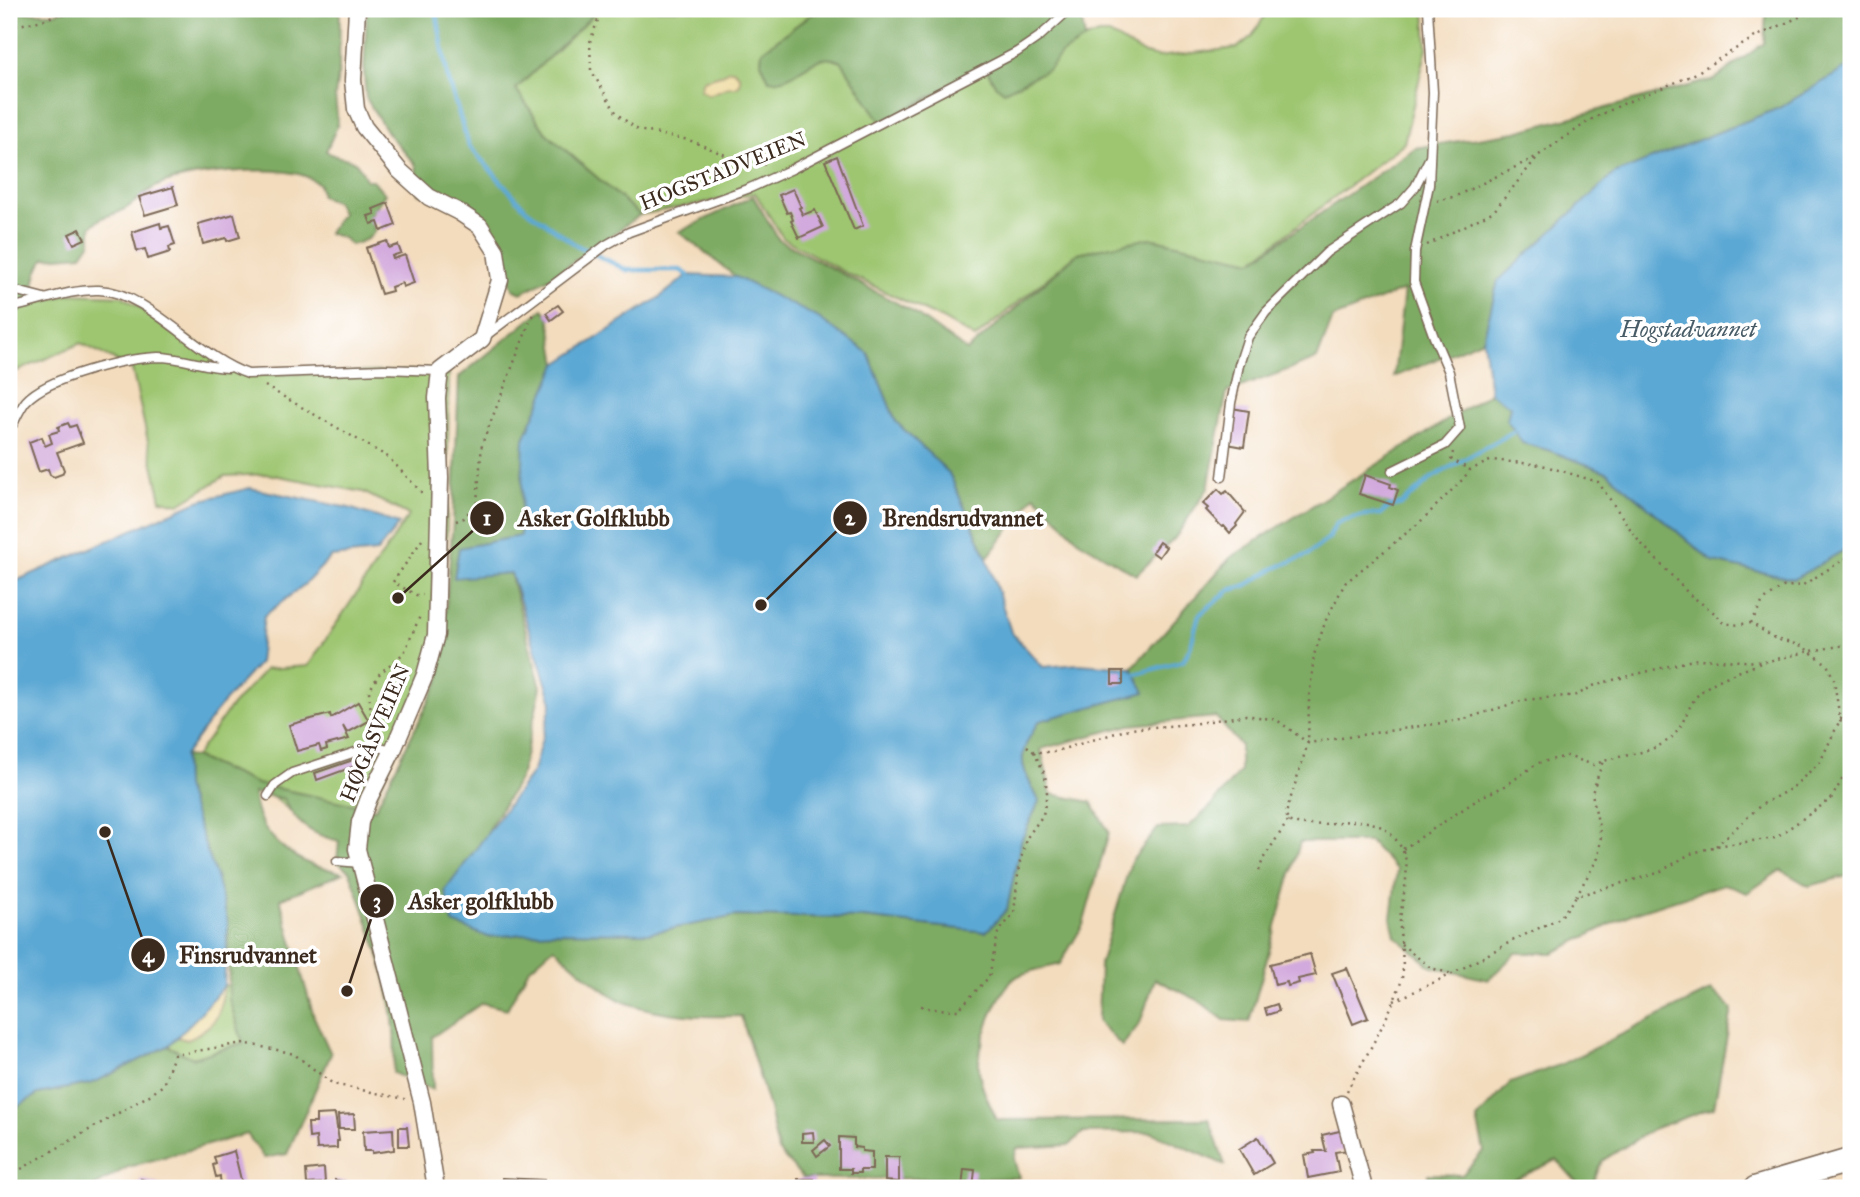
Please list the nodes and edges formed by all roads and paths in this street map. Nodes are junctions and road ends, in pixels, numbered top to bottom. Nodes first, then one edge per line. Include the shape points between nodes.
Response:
1 (70, 9) edge
2 (81, 9) edge
3 (106, 9) edge
4 (358, 9) edge
5 (606, 9) edge
6 (1070, 9) edge
7 (1428, 9) edge
8 (1817, 9) edge
9 (9, 27) edge
10 (1539, 155) junction
11 (1430, 156) junction
12 (782, 174) junction
13 (1425, 205) junction
14 (1415, 251) junction
15 (9, 289) edge
16 (541, 296) junction
17 (44, 298) junction
18 (9, 308) edge
19 (482, 339) junction
20 (232, 369) junction
21 (440, 371) junction
22 (248, 374) junction
23 (13, 424) dead end
24 (1451, 459) dead end
25 (1470, 470) junction
26 (1392, 471) dead end
27 (1222, 477) dead end
28 (439, 518) junction
29 (420, 545) dead end
30 (1851, 555) edge
31 (439, 595) junction
32 (420, 615) dead end
33 (1751, 623) junction
34 (1851, 644) edge
35 (1811, 651) junction
36 (1764, 662) junction
37 (1851, 705) edge
38 (1840, 720) junction
39 (1851, 725) edge
40 (1308, 743) junction
41 (374, 746) junction
42 (1027, 746) dead end
43 (393, 750) junction
44 (1034, 752) junction
45 (1603, 761) junction
46 (1851, 764) edge
47 (268, 796) dead end
48 (1288, 821) junction
49 (1716, 846) junction
50 (1403, 849) junction
51 (337, 862) dead end
52 (360, 863) junction
53 (1259, 871) dead end
54 (1576, 896) junction
55 (1401, 944) junction
56 (1452, 974) junction
57 (1394, 1001) junction
58 (921, 1006) dead end
59 (422, 1102) junction
60 (1341, 1104) joint
61 (1851, 1160) edge
62 (9, 1176) edge
63 (436, 1188) edge
64 (1364, 1188) edge
65 (1756, 1188) edge

1 - 9 path
2 - 3 path
4 - 19 street via 353,80 356,109 364,127 398,170 429,197 480,226 496,251 500,280
5 - 12 path via 590,42 591,70 617,114 638,130 689,140 742,162 773,165
6 - 12 lane, HOGSTADVEIEN via 1017,52
7 - 11 lane via 1433,92
8 - 10 path via 1755,37 1691,76 1592,119
10 - 13 path via 1456,196
10 - 14 path via 1494,211
11 - 13 lane
11 - 27 lane via 1415,187 1401,203 1327,252 1266,312 1248,337 1231,402
12 - 16 lane, HOGSTADVEIEN via 629,232
13 - 14 lane
14 - 26 lane via 1414,282 1449,372 1460,428 1445,444
15 - 17 lane
16 - 19 lane, HOGSTADVEIEN
16 - 28 path via 482,444 477,502 464,519
17 - 18 lane
17 - 20 lane via 99,290 128,296
19 - 21 street, HOGSTADVEIEN
20 - 22 lane
20 - 23 lane via 160,357 92,369 50,384 28,399
21 - 22 lane
21 - 28 street, HØGÅSVEIEN
22 - 28 path via 388,457
24 - 25 path
25 - 33 path via 1492,460 1542,465 1598,482 1638,540 1689,594 1722,622
25 - 40 path via 1420,522 1345,583 1314,655
28 - 31 street, HØGÅSVEIEN
29 - 31 path via 393,582 416,595
30 - 33 path via 1803,585 1783,587 1763,601
31 - 43 street, HØGÅSVEIEN via 436,635 425,675
32 - 41 path via 404,653 380,673 369,691
33 - 35 path via 1776,639
34 - 35 path
35 - 36 path
35 - 38 path via 1827,664 1834,680
36 - 40 path via 1697,659 1597,684 1577,695 1524,699 1461,720
36 - 45 path via 1718,681 1697,696 1680,729 1667,741
37 - 38 path
38 - 39 path
38 - 49 path via 1820,762 1791,788 1761,805
40 - 44 path via 1276,720 1246,715 1129,729 1053,752
40 - 48 path via 1286,813
41 - 43 lane
41 - 47 lane via 292,774
42 - 44 path
43 - 52 street, HØGÅSVEIEN via 360,822
44 - 58 path via 1045,775 1043,815 1026,839 1014,913 998,933 989,977 958,1010
45 - 50 path via 1594,765 1566,756 1538,763
45 - 54 path via 1592,793 1601,837 1598,858
46 - 49 path via 1831,799 1775,838
48 - 50 path via 1372,823 1385,829
48 - 53 path
49 - 54 path via 1689,854 1658,873
50 - 55 path
51 - 52 lane
52 - 59 street, HØGÅSVEIEN
54 - 56 path via 1560,918
55 - 56 path via 1431,968
55 - 57 path via 1402,982
56 - 57 path
57 - 60 path
59 - 62 path via 333,1084 294,1054 243,1043 174,1055 163,1085 153,1093
59 - 63 street, HØGÅSVEIEN
60 - 64 street
61 - 65 main road

